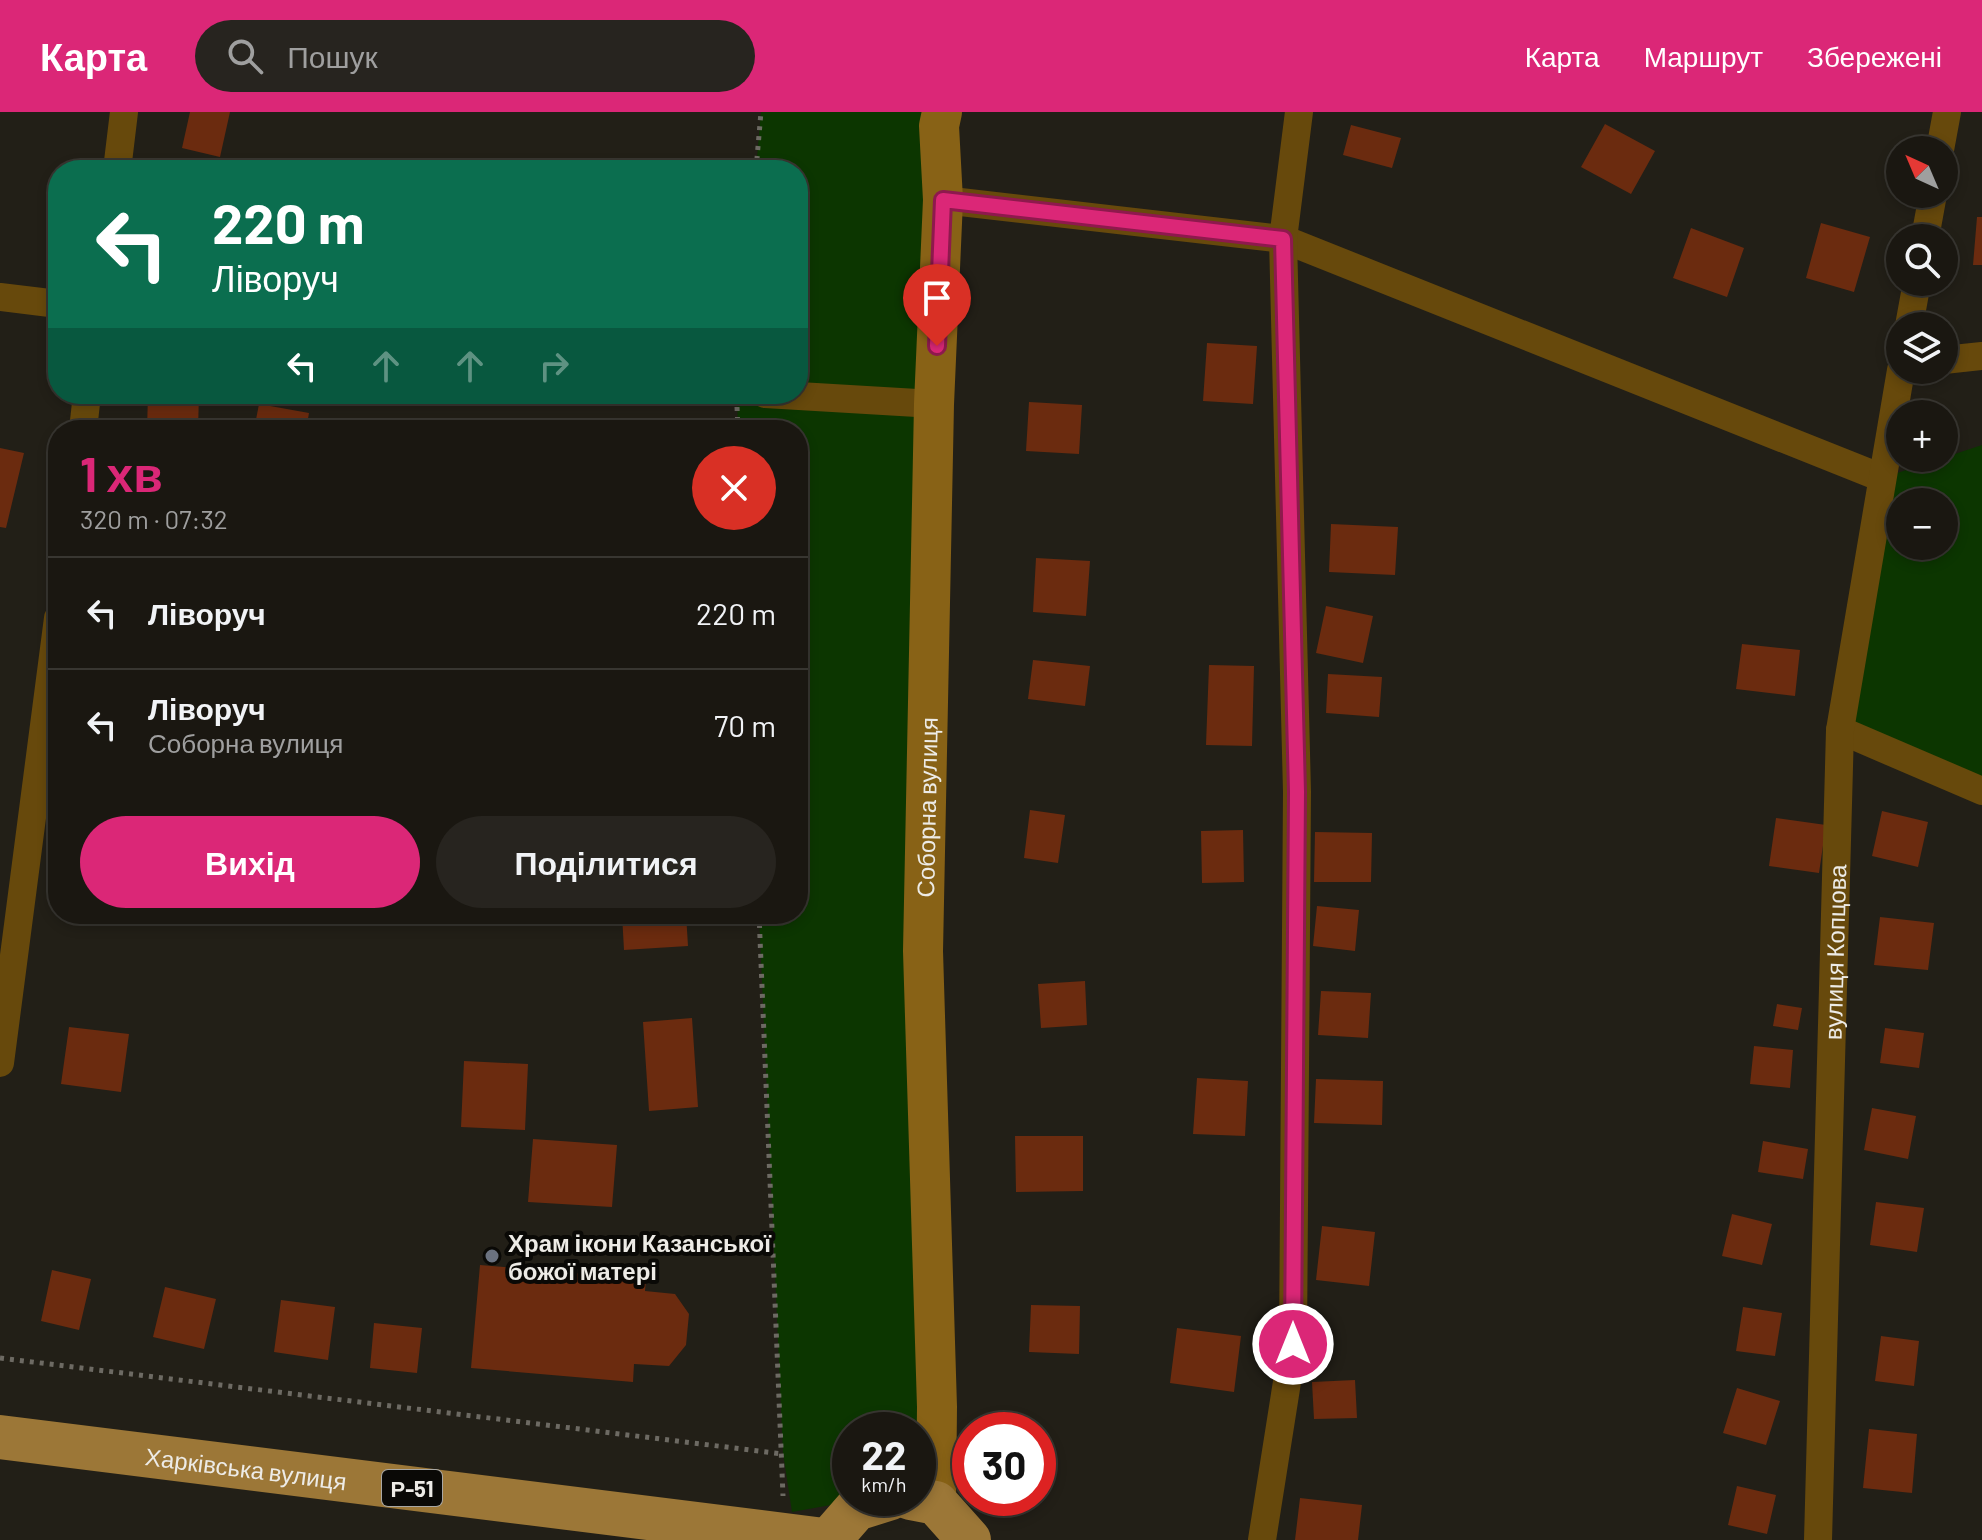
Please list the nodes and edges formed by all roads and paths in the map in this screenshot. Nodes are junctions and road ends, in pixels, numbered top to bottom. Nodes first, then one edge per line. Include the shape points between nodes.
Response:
1 (124, 112) edge
2 (761, 112) edge
3 (942, 112) edge
4 (1299, 112) edge
5 (1947, 112) edge
6 (1943, 136) edge
7 (118, 160) edge
8 (757, 160) edge
9 (943, 200) junction
10 (1283, 239) junction
11 (0, 297) edge
12 (48, 303) edge
13 (1982, 356) edge
14 (1958, 359) edge
15 (1899, 384) edge
16 (808, 397) edge
17 (934, 404) junction
18 (1882, 478) junction
19 (48, 695) edge
20 (1840, 730) junction
21 (1982, 791) edge
22 (759, 924) edge
23 (0, 1063) edge
24 (0, 1358) edge
25 (936, 1414) edge
26 (0, 1437) edge
27 (783, 1454) junction
28 (936, 1511) edge
29 (845, 1516) edge
30 (812, 1538) edge
31 (969, 1540) edge
32 (1262, 1540) edge
33 (1818, 1540) edge

1 - 7 street
2 - 8 path
3 - 9 main road, Соборна вулиця
4 - 10 street
5 - 6 street
9 - 10 street
9 - 17 main road, Соборна вулиця
10 - 18 street
10 - 32 street via 1297,792 1293,1344
11 - 12 street
13 - 14 street
15 - 18 street, вулиця Копцова
16 - 17 street
17 - 25 main road, Соборна вулиця via 923,951
18 - 20 street, вулиця Копцова
19 - 23 street
20 - 21 street
20 - 33 street, вулиця Копцова
22 - 27 path
24 - 27 path
26 - 30 main road, Харківська вулиця / Р-51
27 - 30 path
28 - 31 main road
29 - 30 main road

